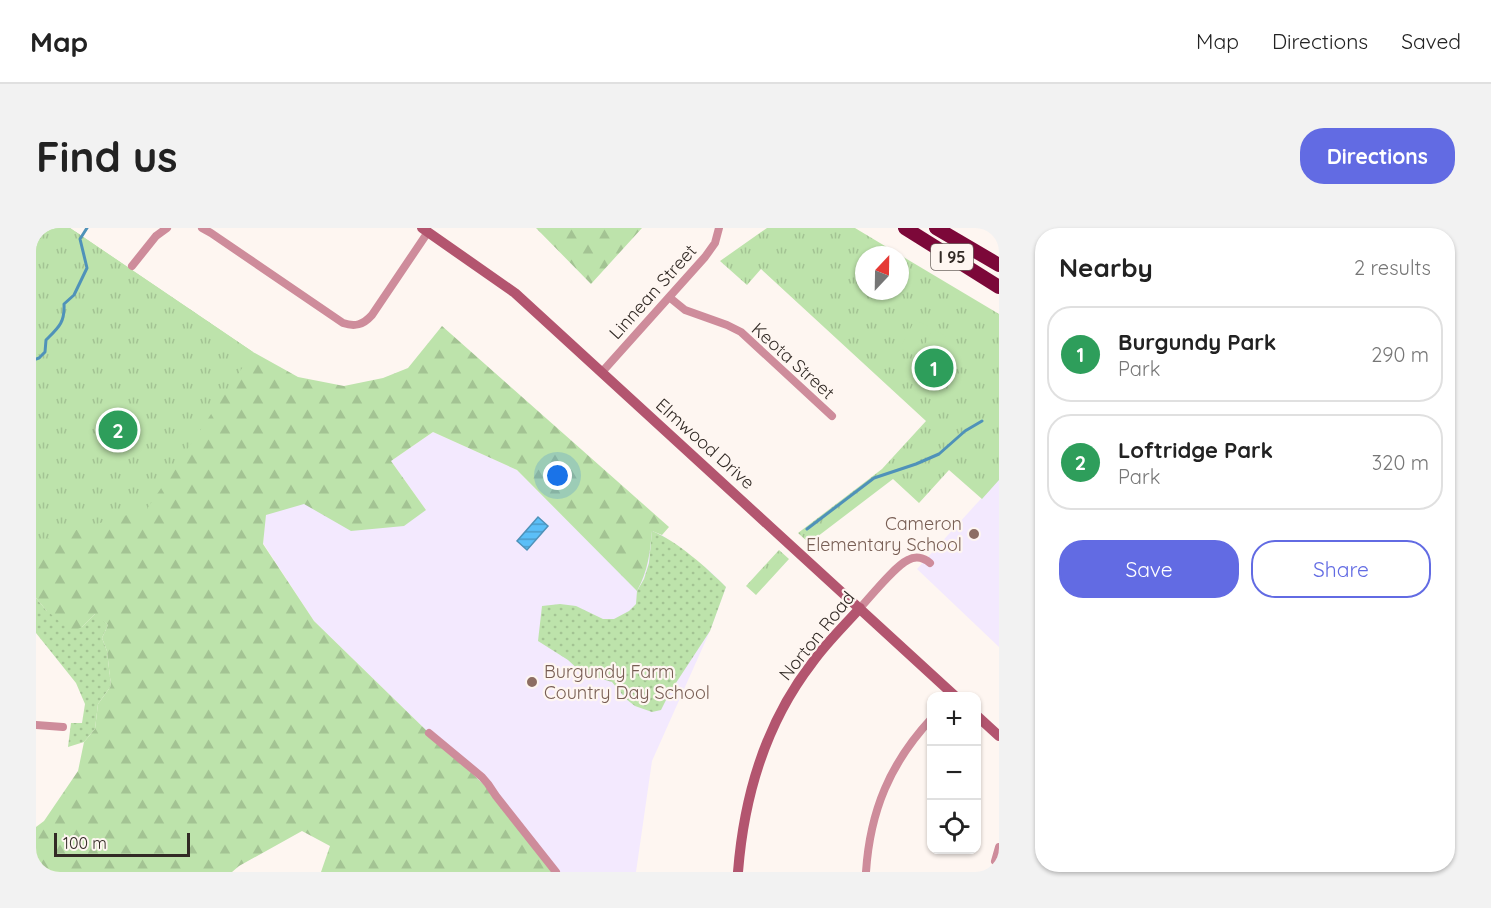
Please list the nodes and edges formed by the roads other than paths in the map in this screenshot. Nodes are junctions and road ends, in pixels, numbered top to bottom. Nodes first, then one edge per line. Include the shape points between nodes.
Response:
1 (166, 228) edge
2 (202, 228) edge
3 (719, 228) edge
4 (905, 228) edge
5 (936, 228) edge
6 (425, 230) edge
7 (999, 265) edge
8 (132, 266) dead end
9 (999, 287) edge
10 (669, 297) junction
11 (602, 372) junction
12 (832, 417) dead end
13 (930, 562) dead end
14 (860, 608) junction
15 (950, 692) edge
16 (981, 720) edge
17 (927, 723) edge
18 (36, 726) edge
19 (63, 727) dead end
20 (429, 733) dead end
21 (999, 736) edge
22 (999, 847) edge
23 (995, 861) dead end
24 (556, 872) edge
25 (738, 872) edge
26 (866, 872) edge

1 - 8 street
2 - 6 street via 343,322 355,326 372,315
3 - 10 street, Linnean Street via 710,250
4 - 9 highway, I 95
5 - 7 highway, I 95
6 - 11 street, Elmwood Drive via 515,293
10 - 11 street, Linnean Street
10 - 12 street, Keota Street via 685,310 741,332
11 - 14 street, Elmwood Drive
13 - 14 street, Norton Road via 925,558 905,561
14 - 15 street, Elmwood Drive
14 - 25 street, Norton Road via 811,664 777,718 749,794
16 - 21 street
17 - 26 street via 888,778 872,827
18 - 19 street
20 - 24 street via 488,784
22 - 23 street

